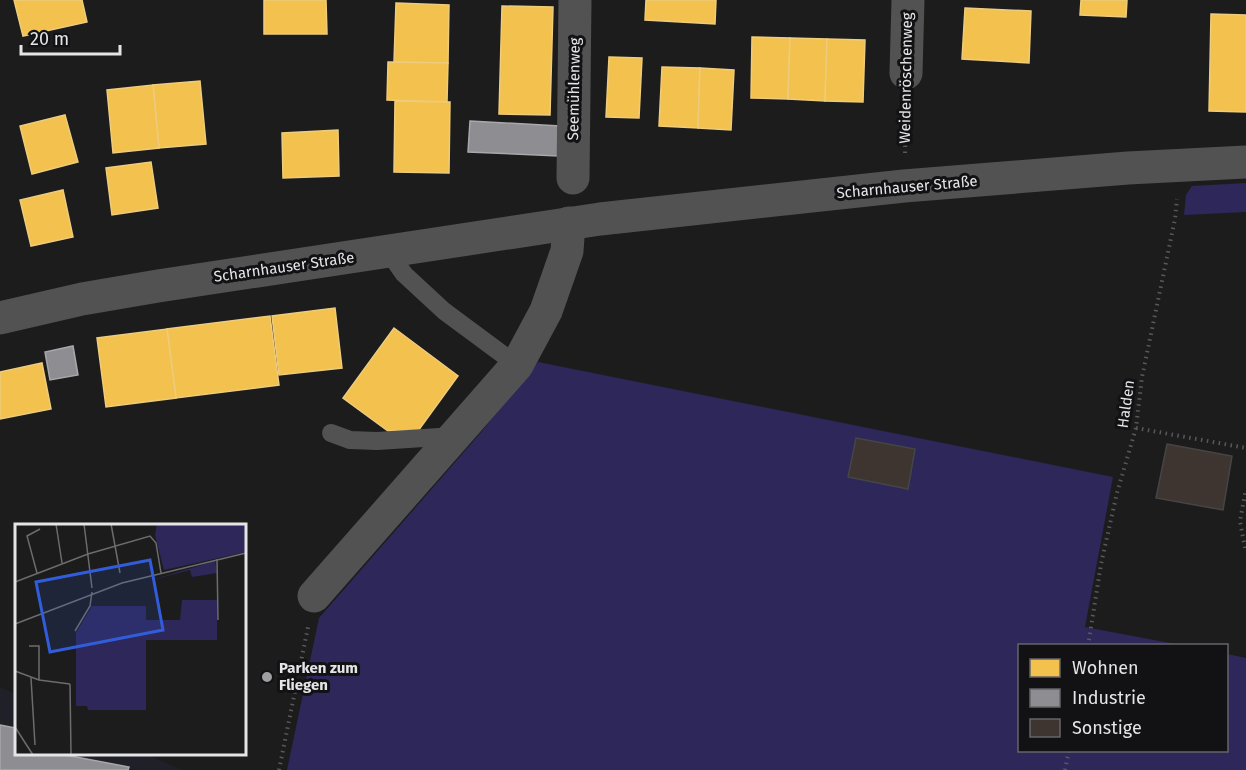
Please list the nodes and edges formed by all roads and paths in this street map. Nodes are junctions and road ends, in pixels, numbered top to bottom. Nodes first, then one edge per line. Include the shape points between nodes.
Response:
1 (575, 0) edge
2 (908, 0) edge
3 (906, 73) joint
4 (905, 157) dead end
5 (1246, 162) edge
6 (1177, 165) junction
7 (573, 178) dead end
8 (569, 223) junction
9 (388, 251) junction
10 (0, 318) edge
11 (517, 365) junction
12 (1136, 428) junction
13 (331, 433) dead end
14 (455, 436) junction
15 (1246, 448) edge
16 (1246, 489) edge
17 (1245, 548) edge
18 (314, 596) joint
19 (1088, 644) edge
20 (1069, 752) edge
21 (279, 770) edge
22 (1065, 770) edge

1 - 7 street, Seemühlenweg
2 - 3 street, Weidenröschenweg
3 - 4 path, Weidenröschenweg
5 - 6 street, Scharnhauser Straße
6 - 8 street, Scharnhauser Straße via 904,186
6 - 12 path, Halden via 1175,219 1142,377
8 - 9 street, Scharnhauser Straße
8 - 11 street via 567,251 546,311
9 - 10 street, Scharnhauser Straße via 82,299
9 - 11 lane via 404,274 444,311
11 - 14 street
12 - 15 path
12 - 19 path, Halden via 1101,564
13 - 14 lane via 350,440 377,441
14 - 18 street
16 - 17 path via 1240,521
18 - 21 path
20 - 22 path

